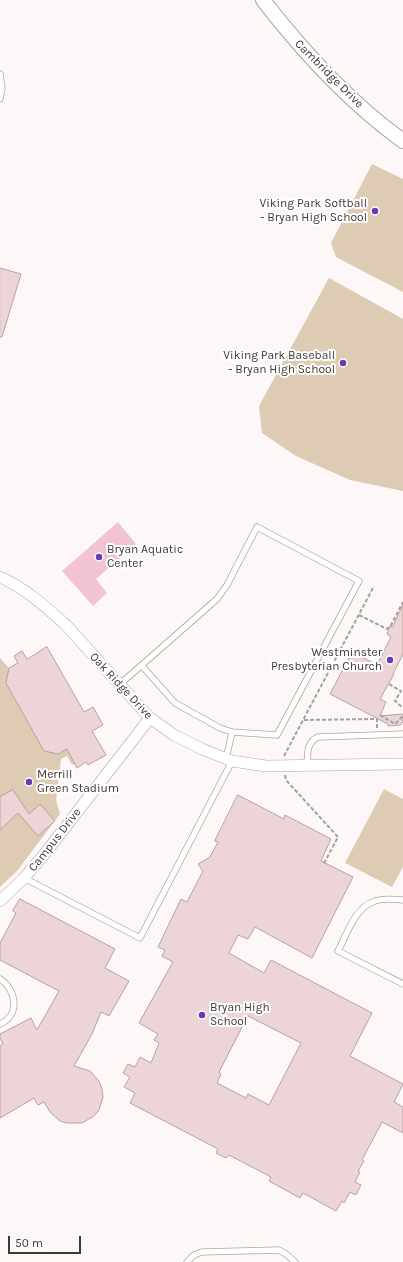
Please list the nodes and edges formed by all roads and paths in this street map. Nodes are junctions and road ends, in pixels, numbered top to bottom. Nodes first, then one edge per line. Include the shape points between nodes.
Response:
1 (263, 0) edge
2 (0, 74) edge
3 (0, 99) edge
4 (403, 141) edge
5 (0, 577) edge
6 (374, 586) dead end
7 (403, 602) edge
8 (359, 615) junction
9 (142, 666) junction
10 (389, 684) dead end
11 (119, 685) junction
12 (403, 708) edge
13 (380, 715) dead end
14 (403, 716) edge
15 (150, 718) junction
16 (304, 720) junction
17 (232, 732) junction
18 (403, 734) edge
19 (377, 735) junction
20 (284, 758) dead end
21 (229, 760) junction
22 (403, 764) edge
23 (307, 765) junction
24 (285, 774) dead end
25 (323, 865) dead end
26 (24, 878) junction
27 (403, 900) edge
28 (0, 901) edge
29 (0, 979) edge
30 (403, 984) edge
31 (0, 1024) edge
32 (187, 1262) edge
33 (295, 1262) edge

1 - 4 street, Cambridge Drive via 288,32 341,90 384,128
2 - 3 lane
5 - 11 street, Oak Ridge Drive via 28,593 52,612
6 - 8 path
7 - 8 path via 387,629
8 - 16 path
9 - 11 lane
9 - 17 lane via 175,703
9 - 17 lane via 222,593 257,527 359,581 277,735
10 - 12 path via 401,690 395,701
11 - 15 street, Oak Ridge Drive
13 - 14 path via 395,724
15 - 21 street, Oak Ridge Drive via 186,741
15 - 26 street, Campus Drive
16 - 19 path via 377,719
16 - 20 path
17 - 21 lane
18 - 19 lane
19 - 23 lane via 318,737 308,747
21 - 23 street, Oak Ridge Drive via 266,766
21 - 26 lane via 140,938
22 - 23 street, Oak Ridge Drive
24 - 25 path via 286,780 338,837
26 - 28 street, Campus Drive
27 - 30 lane via 375,901 364,906 338,950
29 - 31 lane via 10,987 14,1002 9,1017
32 - 33 lane via 202,1252 279,1250

